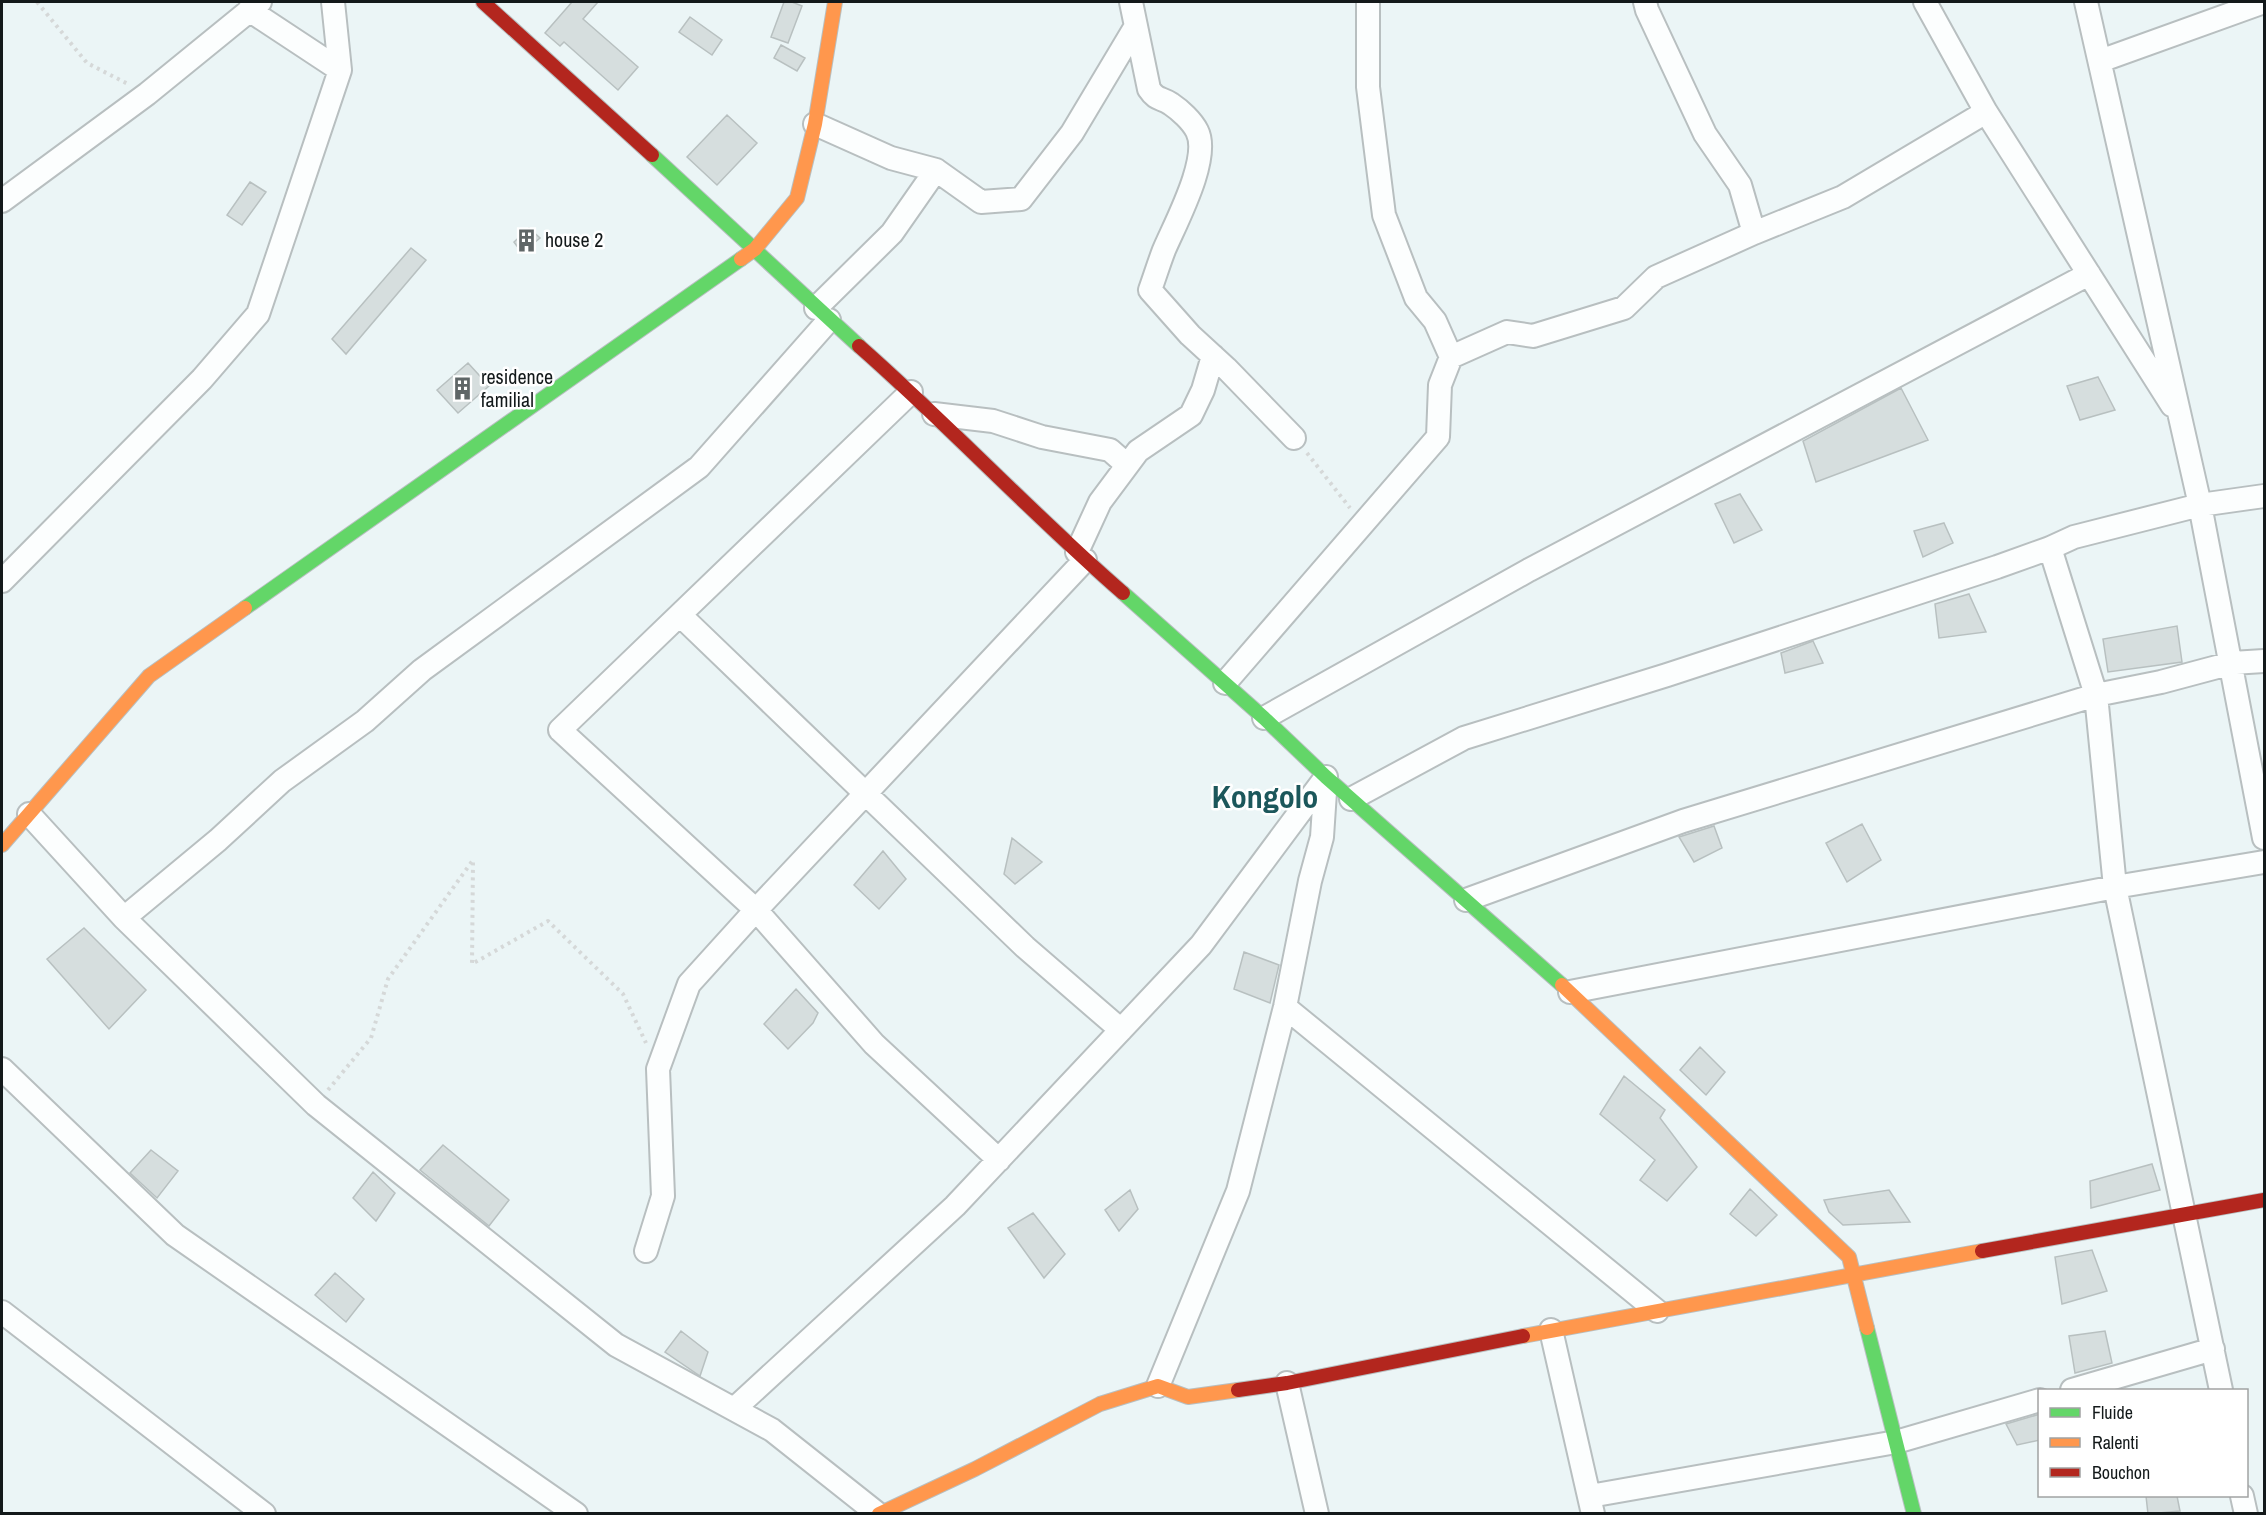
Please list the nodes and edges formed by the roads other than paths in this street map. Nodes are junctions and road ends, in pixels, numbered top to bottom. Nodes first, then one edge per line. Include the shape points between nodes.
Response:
1 (333, 2) edge
2 (483, 2) edge
3 (835, 2) edge
4 (1131, 2) edge
5 (1368, 2) edge
6 (1645, 2) edge
7 (1925, 2) edge
8 (2086, 2) edge
9 (2265, 2) edge
10 (254, 6) edge
11 (1136, 26) junction
12 (2100, 61) junction
13 (340, 70) junction
14 (1986, 112) junction
15 (815, 124) junction
16 (936, 170) junction
17 (2, 201) edge
18 (1754, 233) junction
19 (755, 249) junction
20 (2089, 274) junction
21 (822, 314) junction
22 (1214, 356) junction
23 (1451, 357) junction
24 (911, 392) junction
25 (934, 414) junction
26 (2180, 419) junction
27 (1294, 438) road end
28 (1127, 465) junction
29 (2265, 496) edge
30 (2200, 505) junction
31 (2050, 548) junction
32 (1081, 556) junction
33 (2, 581) edge
34 (680, 615) junction
35 (2265, 660) edge
36 (2232, 663) junction
37 (1225, 683) junction
38 (2096, 695) junction
39 (1264, 718) junction
40 (1326, 777) junction
41 (865, 794) junction
42 (1350, 799) junction
43 (28, 814) junction
44 (2265, 838) edge
45 (2, 845) edge
46 (2265, 862) edge
47 (2115, 887) junction
48 (1466, 900) junction
49 (756, 910) junction
50 (124, 918) junction
51 (1570, 992) junction
52 (1285, 1007) junction
53 (1121, 1030) junction
54 (2, 1069) edge
55 (999, 1160) junction
56 (2265, 1200) edge
57 (2185, 1214) junction
58 (646, 1251) dead end
59 (1853, 1274) junction
60 (2, 1311) edge
61 (1657, 1311) junction
62 (1551, 1330) junction
63 (2212, 1349) junction
64 (1287, 1383) junction
65 (1158, 1386) junction
66 (2075, 1389) edge
67 (2221, 1389) edge
68 (2038, 1401) edge
69 (734, 1409) junction
70 (1896, 1442) junction
71 (2242, 1497) edge
72 (1591, 1505) edge
73 (264, 1514) edge
74 (576, 1514) edge
75 (879, 1514) edge
76 (1317, 1514) edge
77 (1914, 1514) edge
78 (2246, 1514) edge

1 - 13 street
2 - 19 street
3 - 15 street
4 - 11 street
5 - 23 street via 1368,87 1384,214 1416,298 1435,321
6 - 18 street via 1705,134 1740,185
7 - 14 street
8 - 12 street
9 - 12 street
10 - 13 street
10 - 17 street via 147,94
11 - 16 street via 1072,133 1021,199 981,202
11 - 22 street via 1149,89 1155,98 1170,103 1198,132 1199,154 1192,187 1150,290
12 - 26 street
13 - 33 street via 258,314 202,379
14 - 18 street via 1843,197
14 - 20 street
15 - 16 street via 891,159
15 - 19 street via 797,198
16 - 21 street via 892,233
18 - 23 street via 1656,277 1624,308 1533,336 1508,332
19 - 21 street
19 - 43 street via 149,676
20 - 26 street
20 - 39 street via 1530,570
21 - 24 street
21 - 50 street via 699,467 422,670 365,721 282,781
22 - 27 street
22 - 28 street via 1191,415 1138,451
23 - 37 street via 1440,385 1438,437
24 - 25 street
24 - 34 street
25 - 28 street via 993,421 1042,437 1110,450
25 - 32 street
26 - 30 street
28 - 32 street via 1100,502
29 - 30 street
30 - 31 street via 2074,537
30 - 36 street
31 - 38 street
31 - 42 street via 1464,738
32 - 37 street
32 - 41 street
34 - 41 street
34 - 49 street via 560,730
35 - 36 street
36 - 38 street
36 - 44 street
37 - 39 street
38 - 47 street
38 - 48 street via 1683,821
39 - 40 street
40 - 42 street
40 - 52 street via 1322,837
40 - 53 street via 1201,945
41 - 49 street
41 - 53 street via 1024,947
42 - 48 street
43 - 45 street
43 - 50 street
46 - 47 street
47 - 51 street
47 - 57 street
48 - 51 street
49 - 55 street via 874,1044
49 - 58 street via 689,984 658,1069 663,1196
50 - 69 street via 316,1105 616,1345
51 - 59 street via 1849,1257
52 - 61 street
52 - 65 street via 1238,1191
53 - 55 street
54 - 74 street via 175,1235
55 - 69 street via 955,1206
56 - 57 street
57 - 59 street
57 - 63 street
59 - 61 street
59 - 70 street
60 - 73 street
61 - 62 street
62 - 64 street
62 - 72 street
63 - 66 street
63 - 67 street
64 - 65 street via 1188,1397
64 - 76 street
65 - 75 street via 1100,1404
68 - 70 street
69 - 75 street via 772,1430
70 - 72 street
70 - 77 street
71 - 78 street

